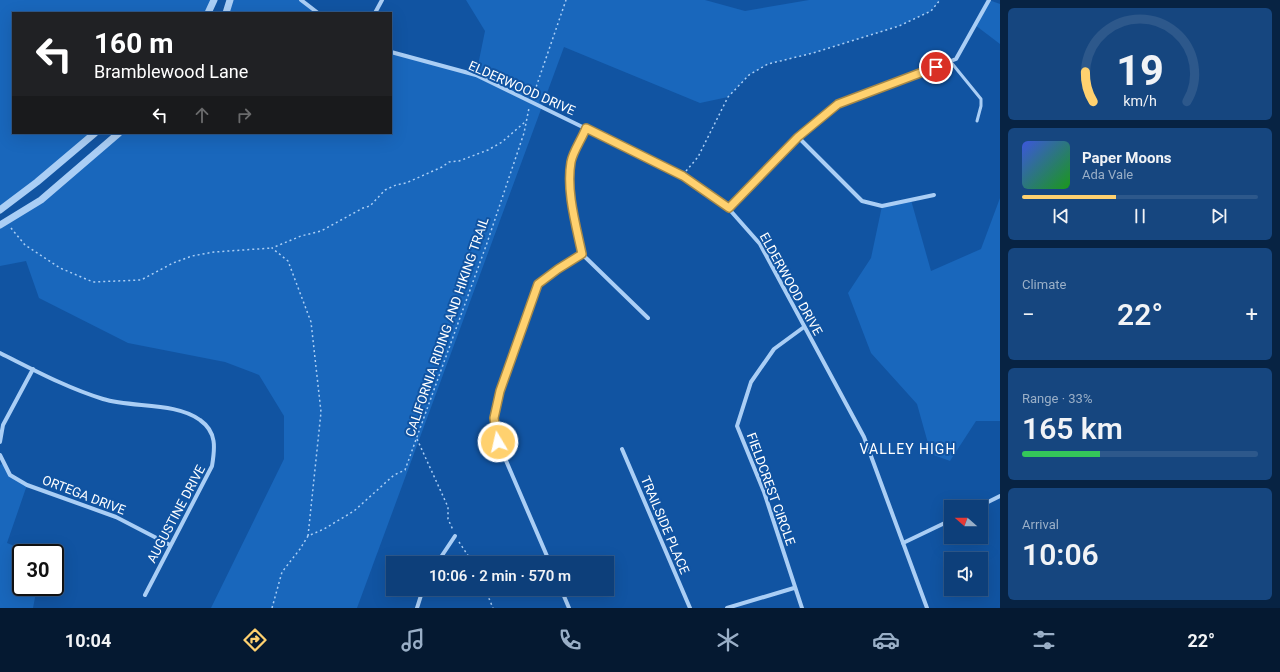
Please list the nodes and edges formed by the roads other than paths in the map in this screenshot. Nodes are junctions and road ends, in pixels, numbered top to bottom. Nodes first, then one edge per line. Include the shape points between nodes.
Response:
1 (214, 0) edge
2 (230, 0) edge
3 (301, 0) edge
4 (382, 0) edge
5 (989, 0) edge
6 (208, 12) edge
7 (226, 12) edge
8 (317, 12) edge
9 (376, 12) edge
10 (392, 52) edge
11 (950, 61) junction
12 (977, 121) dead end
13 (586, 128) junction
14 (94, 134) edge
15 (117, 134) edge
16 (798, 137) junction
17 (934, 195) dead end
18 (729, 208) junction
19 (0, 210) edge
20 (3, 224) edge
21 (582, 254) junction
22 (648, 318) dead end
23 (804, 327) junction
24 (0, 353) edge
25 (34, 370) junction
26 (0, 442) edge
27 (622, 449) dead end
28 (0, 455) edge
29 (1000, 496) edge
30 (988, 502) edge
31 (944, 523) edge
32 (455, 536) road end
33 (903, 543) junction
34 (170, 546) junction
35 (442, 556) edge
36 (547, 556) edge
37 (794, 588) junction
38 (145, 594) dead end
39 (420, 596) edge
40 (564, 596) edge
41 (416, 608) edge
42 (569, 608) edge
43 (690, 608) edge
44 (727, 608) edge
45 (802, 608) edge
46 (926, 608) edge

1 - 6 street
2 - 7 street
3 - 8 street
4 - 9 street
5 - 11 street via 956,59
10 - 13 street, ELDERWOOD DRIVE via 476,75
11 - 12 lane via 981,99
11 - 16 street via 838,104
13 - 18 street, ELDERWOOD DRIVE via 683,176
13 - 21 street via 571,161 570,181
14 - 19 street
15 - 20 street via 41,200
16 - 17 street via 862,201 882,206
16 - 18 street
18 - 23 street, ELDERWOOD DRIVE via 760,244
21 - 22 street
21 - 36 street via 538,284 500,391 494,418 498,442
23 - 33 street, ELDERWOOD DRIVE via 864,437
23 - 37 street, FIELDCREST CIRCLE via 774,349 751,382 737,426 764,492
24 - 25 street, AUGUSTINE DRIVE
25 - 26 street via 3,425
25 - 34 street, AUGUSTINE DRIVE via 71,388 105,400 187,412 201,420 213,433 215,448 212,466
27 - 43 street, TRAILSIDE PLACE
28 - 34 street, ORTEGA DRIVE via 10,476 27,485 116,517
29 - 30 street
31 - 33 street
32 - 35 street
33 - 46 street, ELDERWOOD DRIVE
34 - 38 street, AUGUSTINE DRIVE
37 - 44 street
37 - 45 street, FIELDCREST CIRCLE
39 - 41 street
40 - 42 street

